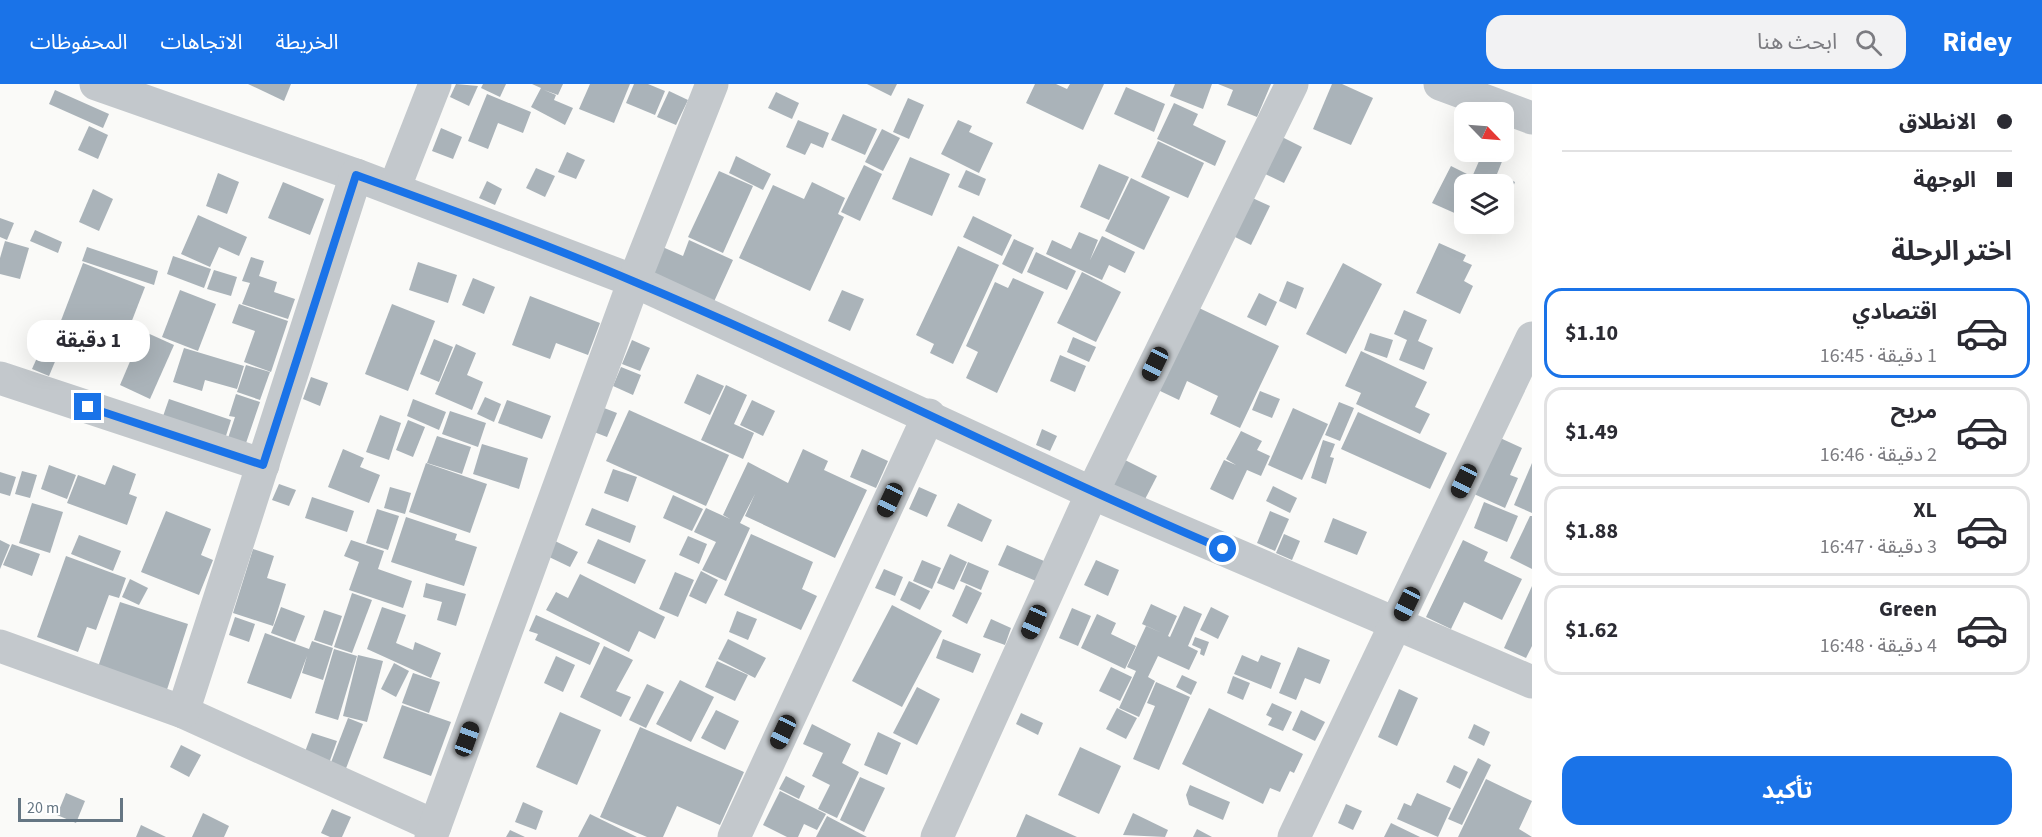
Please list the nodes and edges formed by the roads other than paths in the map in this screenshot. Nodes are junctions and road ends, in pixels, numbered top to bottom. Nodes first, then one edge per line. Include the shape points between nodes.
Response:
1 (96, 84) edge
2 (435, 84) edge
3 (712, 84) edge
4 (1292, 84) edge
5 (1456, 87) edge
6 (173, 96) edge
7 (1532, 118) edge
8 (356, 175) junction
9 (394, 189) junction
10 (634, 281) junction
11 (1532, 338) edge
12 (0, 378) edge
13 (929, 415) junction
14 (263, 465) junction
15 (1092, 493) junction
16 (1397, 624) junction
17 (0, 646) edge
18 (1532, 682) edge
19 (183, 712) junction
20 (433, 832) edge
21 (734, 837) edge
22 (937, 837) edge
23 (1294, 837) edge

1 - 6 street
2 - 9 street
3 - 10 street
4 - 15 street
5 - 7 street
6 - 8 street
8 - 9 street
8 - 14 street
9 - 10 street
10 - 13 street
10 - 20 street
11 - 16 street
12 - 14 street
13 - 15 street
13 - 21 street
14 - 19 street
15 - 16 street
15 - 22 street
16 - 18 street
16 - 23 street
17 - 19 street
19 - 20 street

